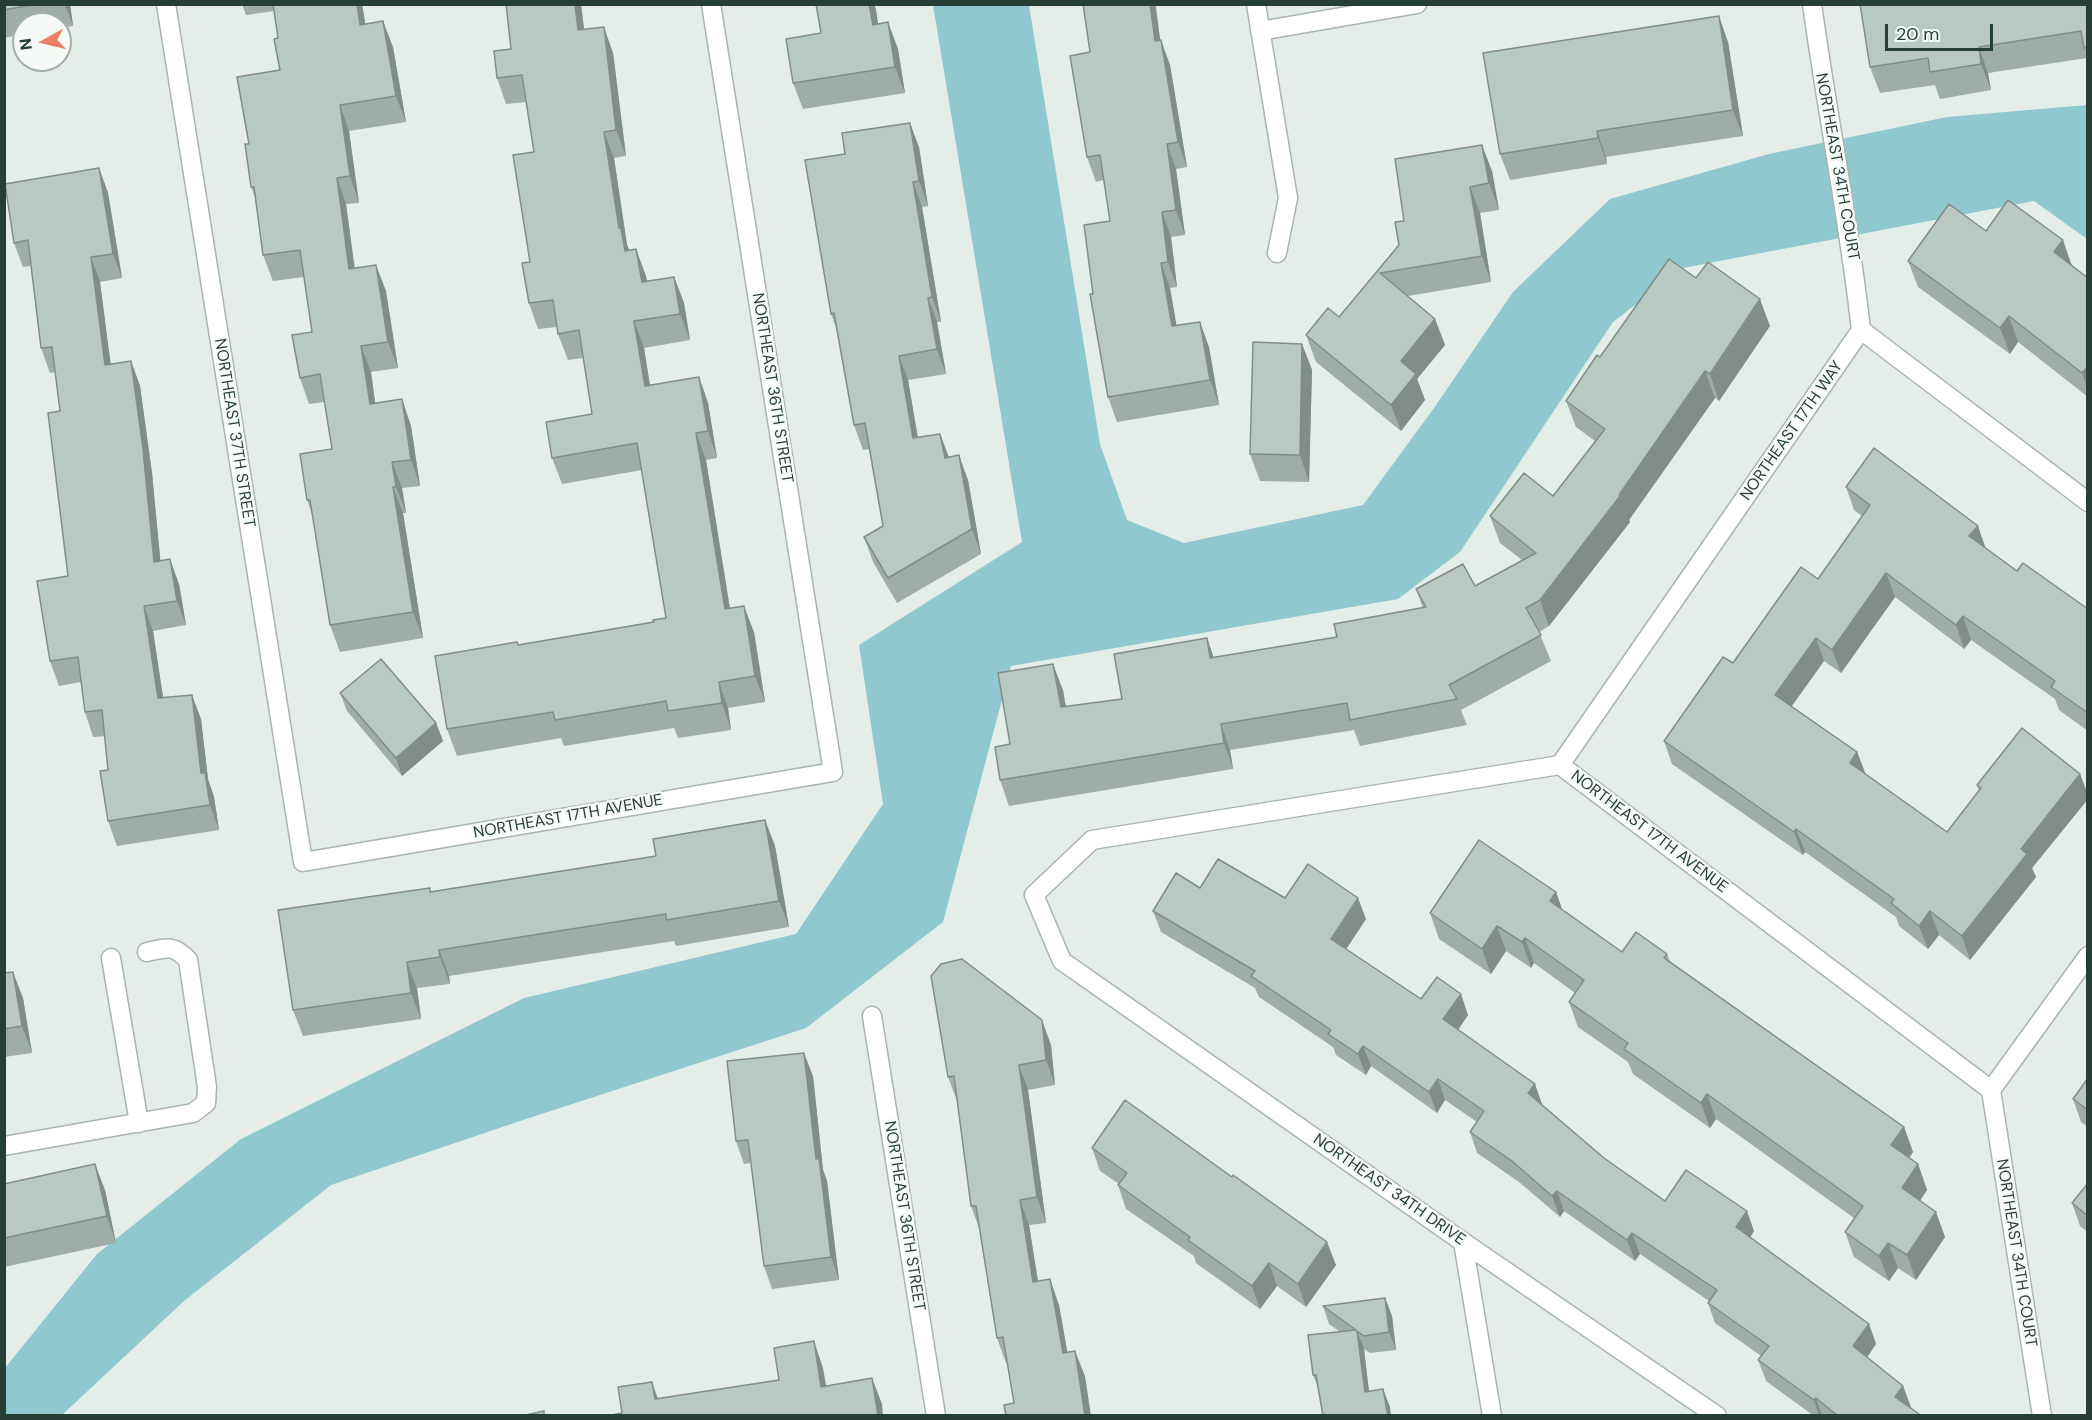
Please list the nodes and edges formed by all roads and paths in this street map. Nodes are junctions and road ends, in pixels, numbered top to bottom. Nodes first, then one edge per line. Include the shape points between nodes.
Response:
1 (166, 4) edge
2 (711, 4) edge
3 (1256, 4) edge
4 (1417, 4) edge
5 (1812, 4) edge
6 (1260, 31) junction
7 (1277, 253) dead end
8 (1861, 330) junction
9 (2088, 502) edge
10 (1560, 765) junction
11 (833, 772) joint
12 (303, 862) joint
13 (147, 952) dead end
14 (2088, 956) edge
15 (111, 958) dead end
16 (1062, 961) joint
17 (872, 1016) dead end
18 (1991, 1090) junction
19 (139, 1123) junction
20 (4, 1146) edge
21 (1463, 1242) junction
22 (936, 1416) edge
23 (1492, 1416) edge
24 (1717, 1416) edge
25 (2042, 1416) edge

1 - 12 street, NORTHEAST 37TH STREET
2 - 11 street, NORTHEAST 36TH STREET
3 - 6 street
4 - 6 street
5 - 8 street, NORTHEAST 34TH COURT via 1853,254
6 - 7 street via 1288,198
8 - 9 street
8 - 10 street, NORTHEAST 17TH WAY
10 - 16 street, NORTHEAST 17TH AVENUE via 1092,840 1034,895
10 - 18 street, NORTHEAST 17TH AVENUE
11 - 12 street, NORTHEAST 17TH AVENUE
13 - 19 street via 171,948 188,960 207,1087 206,1103 193,1113
14 - 18 street
15 - 19 street
16 - 21 street, NORTHEAST 34TH DRIVE
17 - 22 street, NORTHEAST 36TH STREET
18 - 25 street, NORTHEAST 34TH COURT
19 - 20 street
21 - 23 street
21 - 24 street, NORTHEAST 34TH DRIVE

